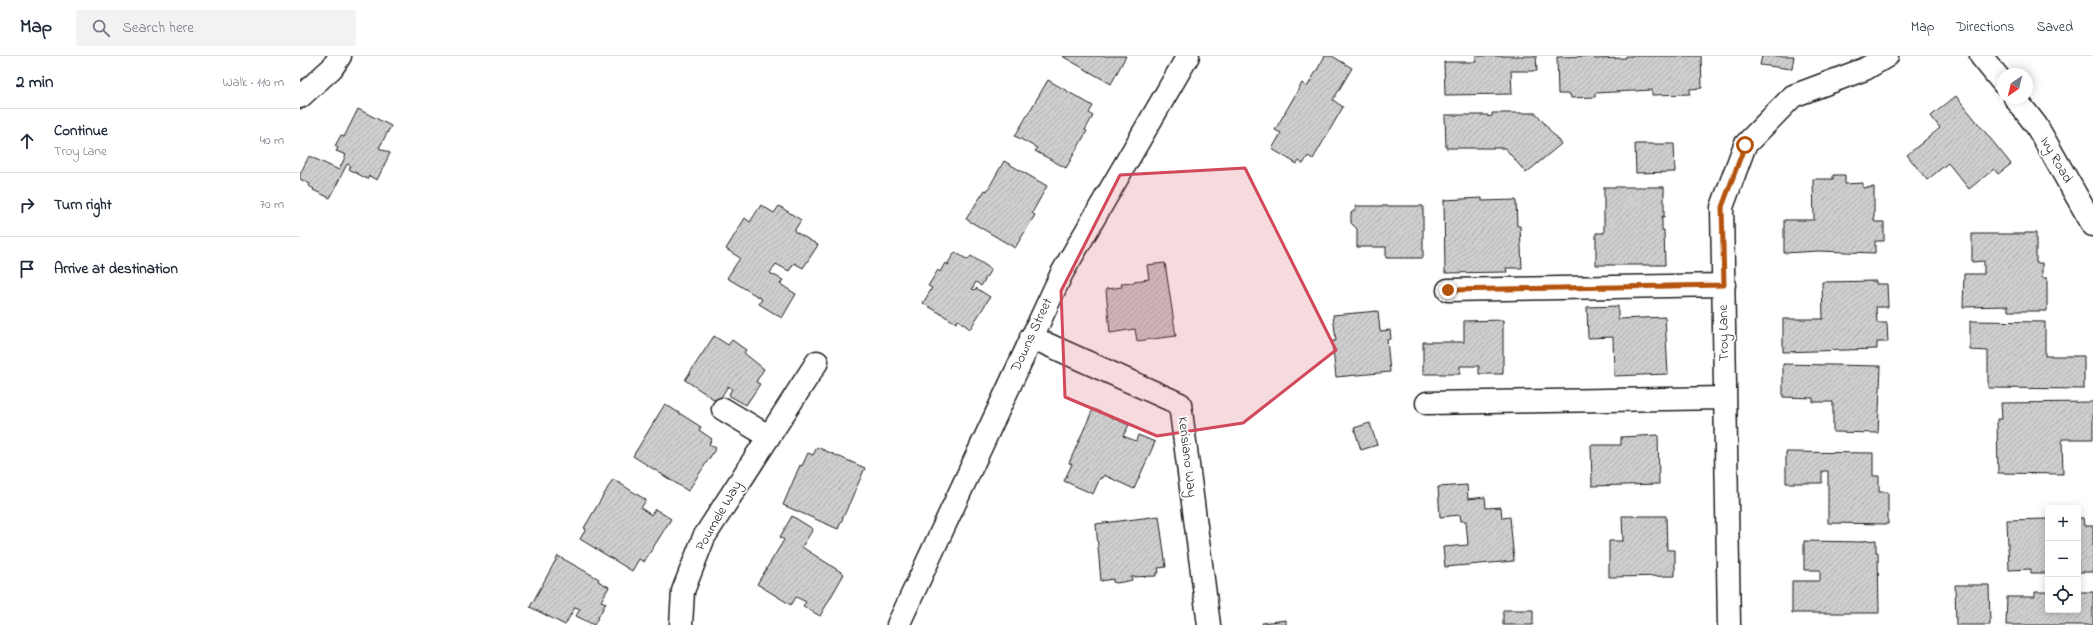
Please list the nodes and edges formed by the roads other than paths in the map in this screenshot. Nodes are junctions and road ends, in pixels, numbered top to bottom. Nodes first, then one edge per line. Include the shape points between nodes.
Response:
1 (340, 56) edge
2 (1188, 56) edge
3 (1887, 56) edge
4 (1981, 56) edge
5 (1997, 76) edge
6 (300, 97) edge
7 (2020, 104) edge
8 (2093, 225) edge
9 (1724, 285) junction
10 (1448, 290) dead end
11 (1031, 337) junction
12 (817, 362) dead end
13 (1725, 398) junction
14 (1427, 403) dead end
15 (723, 409) dead end
16 (768, 436) junction
17 (681, 625) edge
18 (898, 625) edge
19 (1209, 625) edge
20 (1729, 625) edge

1 - 6 street via 332,68
2 - 11 street, Downs Street via 1062,273
3 - 9 street, Troy Lane via 1865,69 1793,96 1745,145 1722,207
4 - 5 street
7 - 8 street, Ivy Road via 2036,125
9 - 10 street
9 - 13 street, Troy Lane
11 - 18 street, Downs Street
11 - 19 street, Kerisiano Way via 1180,404
12 - 16 street, Poumele Way
13 - 14 street
13 - 20 street, Troy Lane
15 - 16 street
16 - 17 street, Poumele Way via 704,537 683,591

